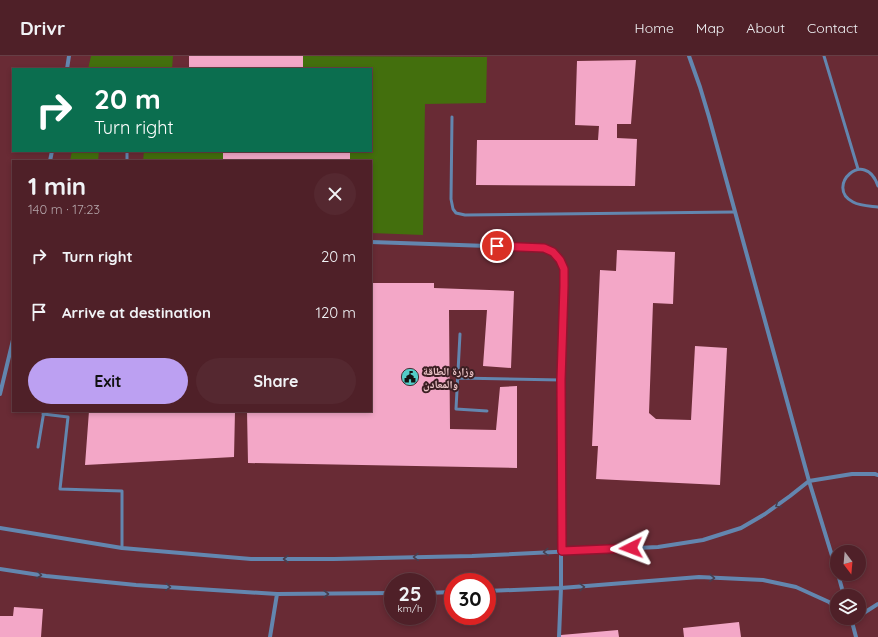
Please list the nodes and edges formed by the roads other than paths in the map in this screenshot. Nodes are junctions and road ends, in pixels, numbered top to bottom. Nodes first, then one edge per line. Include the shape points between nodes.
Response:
1 (69, 56) edge
2 (689, 56) edge
3 (824, 56) edge
4 (67, 68) edge
5 (452, 117) dead end
6 (858, 169) junction
7 (878, 186) edge
8 (878, 207) edge
9 (734, 212) junction
10 (372, 242) edge
11 (460, 334) dead end
12 (12, 344) edge
13 (458, 378) junction
14 (561, 380) junction
15 (0, 394) edge
16 (487, 411) dead end
17 (43, 413) edge
18 (38, 447) dead end
19 (878, 475) edge
20 (809, 481) junction
21 (0, 528) edge
22 (122, 548) junction
23 (830, 550) edge
24 (562, 551) junction
25 (0, 569) edge
26 (561, 588) junction
27 (496, 591) edge
28 (384, 593) edge
29 (277, 594) junction
30 (830, 604) edge
31 (878, 604) edge
32 (866, 612) edge
33 (853, 625) edge
34 (270, 637) edge
35 (559, 637) edge
36 (856, 637) edge

1 - 4 street
2 - 9 street via 709,117
3 - 6 lane
5 - 9 lane via 451,198 456,213 465,215
6 - 7 lane via 872,174
6 - 8 lane via 846,177 844,192 854,203
9 - 20 street
10 - 14 street via 544,248 553,252 564,269
11 - 13 lane
12 - 15 street
13 - 14 lane
13 - 16 lane via 456,409
14 - 24 street
17 - 18 lane
17 - 22 lane via 68,417 60,489 122,491
19 - 20 street via 852,474
20 - 23 street
20 -> 24 street via 765,514 741,528 703,540 658,547
21 - 22 street
24 -> 22 street via 456,556 251,559
24 - 26 street
25 -> 29 street via 136,585
26 - 27 street
26 -> 30 street via 699,577 763,580 796,587
26 - 35 street
29 -> 28 street
29 - 34 street
31 - 32 street
33 - 36 street

